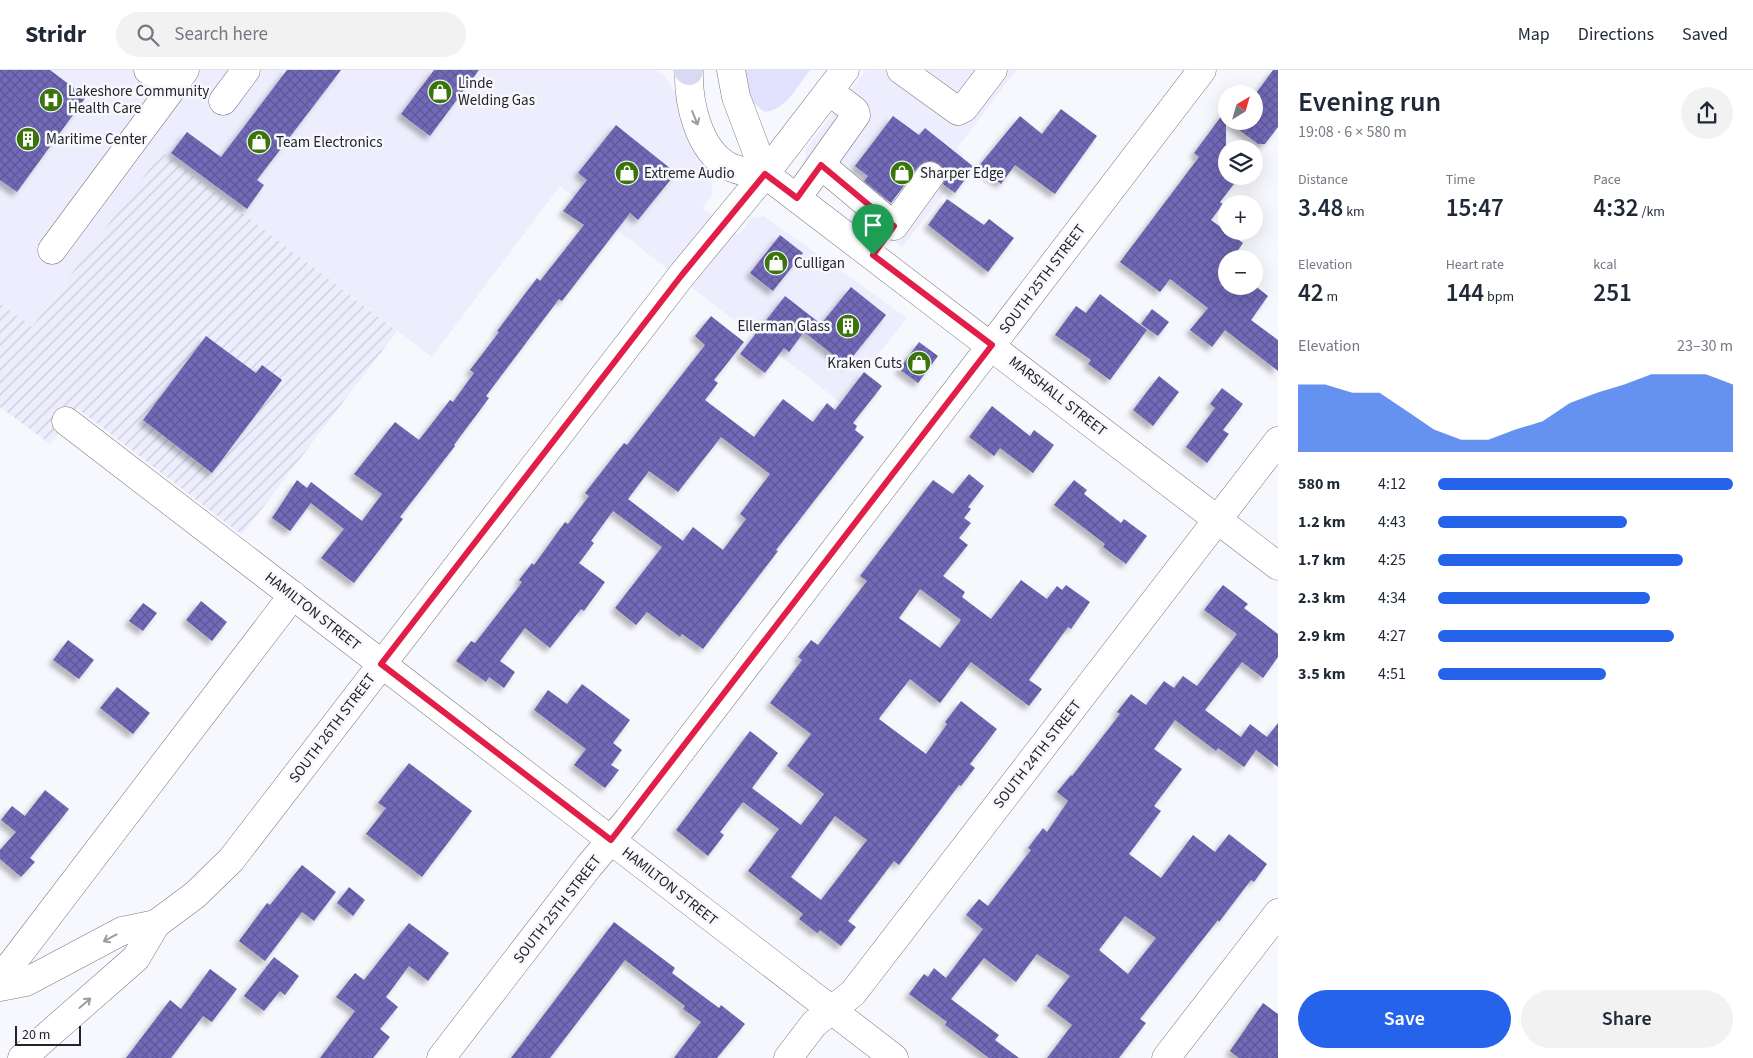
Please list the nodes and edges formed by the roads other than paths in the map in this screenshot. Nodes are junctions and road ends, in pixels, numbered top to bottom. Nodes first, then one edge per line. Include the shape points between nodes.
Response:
1 (148, 70) edge
2 (246, 70) edge
3 (689, 70) edge
4 (731, 70) edge
5 (901, 70) edge
6 (993, 70) edge
7 (1202, 70) edge
8 (179, 78) edge
9 (837, 80) edge
10 (223, 101) dead end
11 (821, 165) junction
12 (765, 174) junction
13 (930, 176) dead end
14 (797, 198) junction
15 (894, 226) junction
16 (52, 250) dead end
17 (873, 255) junction
18 (992, 345) junction
19 (66, 421) dead end
20 (1278, 441) edge
21 (1218, 520) junction
22 (1278, 566) edge
23 (293, 595) junction
24 (381, 664) junction
25 (611, 840) junction
26 (1278, 913) edge
27 (156, 924) junction
28 (0, 979) edge
29 (0, 987) edge
30 (832, 1011) junction
31 (22, 1058) edge
32 (441, 1058) edge
33 (788, 1058) edge
34 (894, 1058) edge
35 (1166, 1058) edge

1 - 8 street
2 - 10 street
3 -> 12 street, MARSHALL STREET via 692,109 715,154 732,168
4 - 12 street via 736,97
5 - 6 street via 958,111 964,108
7 - 18 street, SOUTH 25TH STREET
8 - 16 street
9 - 11 street via 856,115
9 - 12 street, SOUTH 26TH STREET
11 - 14 street
11 - 15 street
12 - 14 street, MARSHALL STREET
12 - 24 street, SOUTH 26TH STREET via 681,276
13 - 15 street
14 - 17 street, MARSHALL STREET
15 - 17 street
17 - 18 street, MARSHALL STREET
18 - 21 street, MARSHALL STREET
18 - 25 street, SOUTH 25TH STREET
19 - 23 street, HAMILTON STREET
20 - 21 street, SOUTH 24TH STREET
21 - 22 street, MARSHALL STREET
21 - 30 street, SOUTH 24TH STREET via 853,993
23 - 24 street, HAMILTON STREET
23 - 28 street
24 - 25 street, HAMILTON STREET
24 - 27 street, SOUTH 26TH STREET via 231,860 194,895
25 - 30 street, HAMILTON STREET
25 - 32 street, SOUTH 25TH STREET
26 - 35 street
27 -> 29 street, SOUTH 26TH STREET via 122,931 26,982
31 -> 27 street, SOUTH 26TH STREET via 136,958
30 - 33 street, SOUTH 24TH STREET via 814,1024
30 - 34 street, HAMILTON STREET

